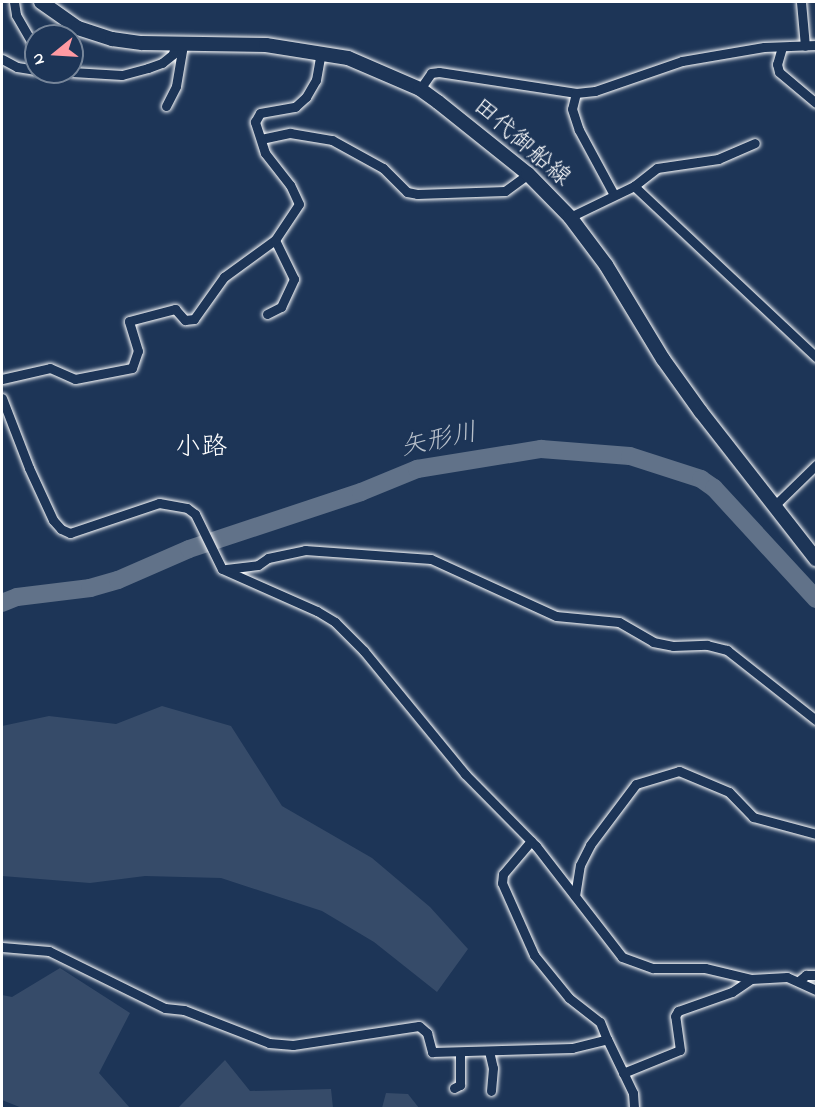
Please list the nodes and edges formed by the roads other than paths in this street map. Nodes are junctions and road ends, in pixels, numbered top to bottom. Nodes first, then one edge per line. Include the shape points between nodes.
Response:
1 (14, 2) edge
2 (42, 2) edge
3 (801, 2) edge
4 (24, 29) edge
5 (179, 45) junction
6 (816, 45) edge
7 (806, 46) junction
8 (782, 47) junction
9 (321, 52) junction
10 (2, 59) edge
11 (24, 66) edge
12 (84, 73) edge
13 (420, 89) junction
14 (576, 93) junction
15 (816, 103) edge
16 (166, 106) dead end
17 (261, 140) junction
18 (755, 143) dead end
19 (528, 174) junction
20 (634, 186) junction
21 (613, 193) junction
22 (570, 217) junction
23 (275, 240) junction
24 (267, 314) dead end
25 (816, 357) edge
26 (2, 379) edge
27 (2, 398) edge
28 (816, 465) edge
29 (774, 506) junction
30 (816, 559) edge
31 (226, 569) junction
32 (816, 720) edge
33 (816, 834) edge
34 (531, 842) junction
35 (575, 896) junction
36 (2, 947) edge
37 (816, 975) edge
38 (751, 979) junction
39 (800, 980) junction
40 (816, 990) edge
41 (607, 1039) junction
42 (489, 1051) junction
43 (460, 1052) junction
44 (623, 1073) junction
45 (454, 1088) dead end
46 (491, 1091) dead end
47 (634, 1108) edge

1 - 4 street
2 - 5 main road, 田代御船線 via 78,28 112,39
3 - 7 street
5 - 9 main road, 田代御船線 via 266,45
5 - 12 street via 162,63 148,68 122,75
5 - 16 street via 176,86
6 - 7 street
7 - 8 street
8 - 14 street via 682,61 595,91
8 - 15 street via 779,72
9 - 13 main road, 田代御船線 via 378,69
9 - 17 street via 314,85 301,103 258,115 255,123
10 - 11 street
13 - 14 street via 430,73 439,72
13 - 19 main road, 田代御船線
14 - 21 street via 572,109 579,130
17 - 19 street via 290,133 332,140 383,168 407,192 417,194 505,191
17 - 23 street via 268,159 290,185 299,204
18 - 20 street via 718,159 657,168
19 - 22 main road, 田代御船線
20 - 21 street
20 - 25 street
21 - 22 street
22 - 29 main road, 田代御船線 via 606,265 663,359
23 - 24 street via 294,279 281,307
23 - 26 street via 224,277 194,319 185,320 174,309 129,321 138,351 132,368 75,379 50,368
27 - 31 street via 28,468 61,529 70,533 168,502 187,508 197,519 218,563
28 - 29 street
29 - 30 main road, 田代御船線
31 - 32 street via 258,565 268,558 304,550 431,559 556,616 619,622 653,642 673,646 707,645 727,650
31 - 34 street via 335,622 465,774
33 - 35 street via 753,818 729,792 678,771 636,784 590,845 580,865
34 - 35 street
34 - 41 street via 503,874 502,883 534,955 569,998 600,1022
35 - 38 street via 609,944 637,965 705,968
36 - 43 street via 49,951 165,1008 184,1011 269,1043 293,1045 419,1026 427,1034 432,1052
37 - 39 street
38 - 39 street via 772,976
38 - 44 street via 732,993 678,1011 675,1016 680,1050
39 - 40 street
41 - 42 street via 572,1048
41 - 44 street
42 - 43 street
42 - 46 street via 494,1068
43 - 45 street via 461,1078
44 - 47 street via 633,1093

